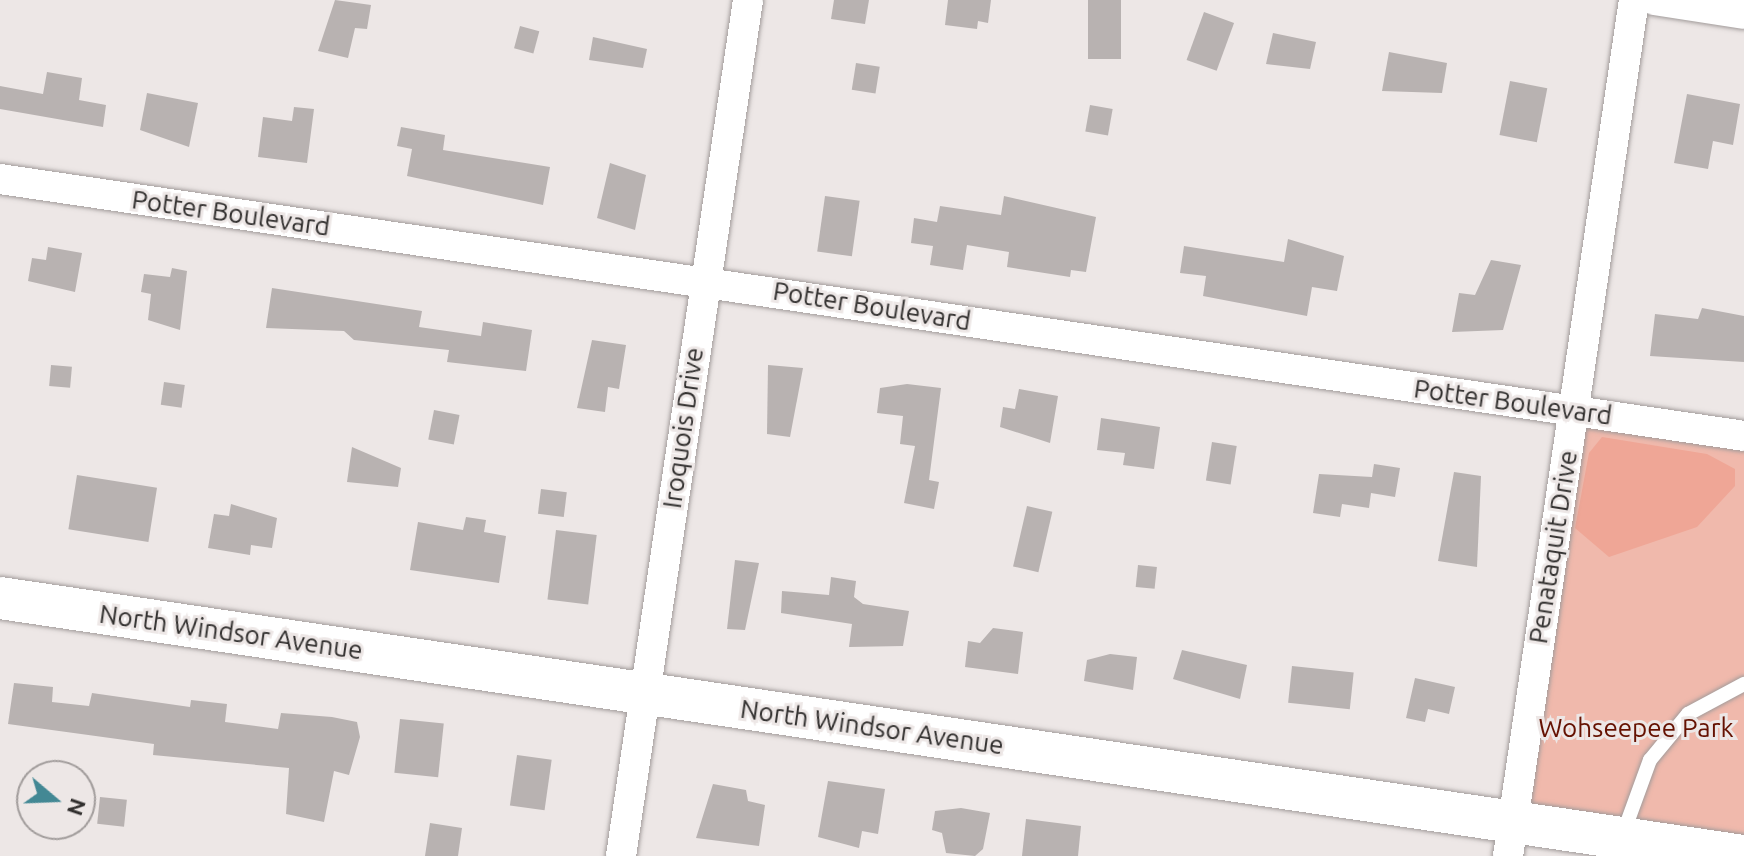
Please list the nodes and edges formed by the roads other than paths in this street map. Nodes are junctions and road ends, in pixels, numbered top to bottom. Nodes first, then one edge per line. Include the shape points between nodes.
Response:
1 (748, 0) edge
2 (1634, 0) edge
3 (1654, 0) edge
4 (1744, 14) edge
5 (0, 179) edge
6 (705, 279) junction
7 (1575, 411) junction
8 (1744, 436) edge
9 (0, 598) edge
10 (1744, 684) edge
11 (643, 693) junction
12 (1623, 838) junction
13 (1510, 839) edge
14 (621, 856) edge
15 (1744, 856) edge

1 - 6 street, Iroquois Drive
2 - 7 street, Penataquit Drive
3 - 4 street
5 - 6 street, Potter Boulevard
6 - 7 street, Potter Boulevard
6 - 11 street, Iroquois Drive
7 - 8 street, Potter Boulevard
7 - 13 street, Penataquit Drive
9 - 11 street, North Windsor Avenue
10 - 12 lane via 1688,714 1650,760
11 - 13 street, North Windsor Avenue
11 - 14 street, Iroquois Drive
12 - 13 street, North Windsor Avenue
12 - 15 street, North Windsor Avenue

